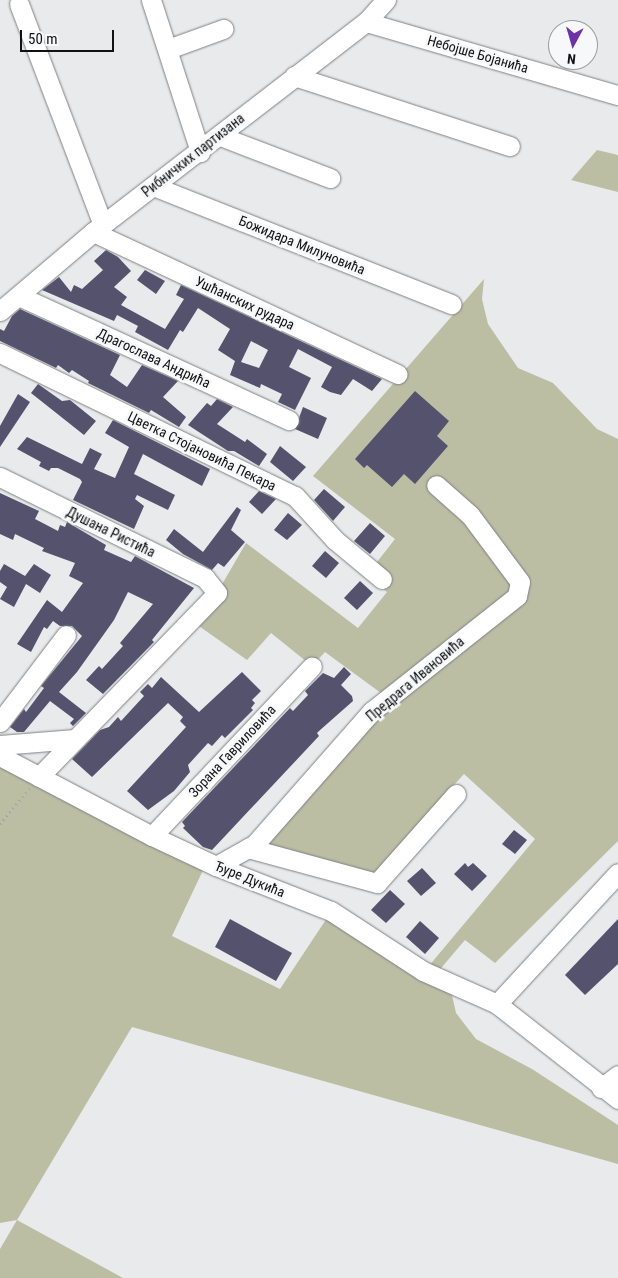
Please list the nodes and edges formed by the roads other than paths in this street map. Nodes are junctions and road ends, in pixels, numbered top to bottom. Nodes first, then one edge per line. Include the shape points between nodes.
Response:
1 (151, 0) edge
2 (386, 0) edge
3 (19, 4) dead end
4 (366, 22) junction
5 (223, 29) dead end
6 (168, 49) junction
7 (294, 76) junction
8 (618, 95) edge
9 (220, 136) junction
10 (510, 146) dead end
11 (200, 152) junction
12 (330, 178) dead end
13 (154, 186) junction
14 (98, 229) junction
15 (19, 296) junction
16 (451, 304) dead end
17 (0, 312) edge
18 (0, 353) edge
19 (398, 374) dead end
20 (289, 420) dead end
21 (0, 478) edge
22 (436, 486) dead end
23 (382, 580) dead end
24 (66, 635) dead end
25 (312, 666) dead end
26 (0, 722) edge
27 (75, 739) junction
28 (0, 745) edge
29 (0, 756) edge
30 (39, 777) junction
31 (456, 794) dead end
32 (152, 836) junction
33 (248, 848) junction
34 (216, 866) junction
35 (618, 873) edge
36 (497, 1004) junction
37 (618, 1075) edge
38 (602, 1088) junction
39 (618, 1099) edge

1 - 6 street
2 - 4 street, Рибничких партизана
3 - 14 street
4 - 7 street, Рибничких партизана
4 - 8 street, Небојше Бојанића
5 - 6 street
6 - 11 street
7 - 9 street, Рибничких партизана
7 - 10 street
9 - 11 street, Рибничких партизана
9 - 12 street
11 - 13 street, Рибничких партизана
13 - 14 street, Рибничких партизана
13 - 16 street, Божидара Милуновића
14 - 15 street, Рибничких партизана
14 - 19 street, Ушћанских рудара
15 - 17 street, Рибничких партизана
15 - 20 street, Драгослава Андрића
18 - 23 street, Цветка Стојановића Пекара via 295,496 335,540
21 - 27 street, Душана Ристића via 205,578 217,594
22 - 33 street, Предрага Ивановића via 470,515 520,582 520,590 372,711 256,844
24 - 26 street
25 - 32 street, Зорана Гавриловића
27 - 28 street
27 - 30 street
29 - 30 street, Ђуре Дукића
30 - 32 street, Ђуре Дукића
31 - 33 street via 377,884
32 - 34 street, Ђуре Дукића
33 - 34 street, Предрага Ивановића
34 - 36 street, Ђуре Дукића via 331,911 365,930 417,967
35 - 36 street
36 - 38 street, Ђуре Дукића
37 - 38 street
38 - 39 street, Ђуре Дукића

